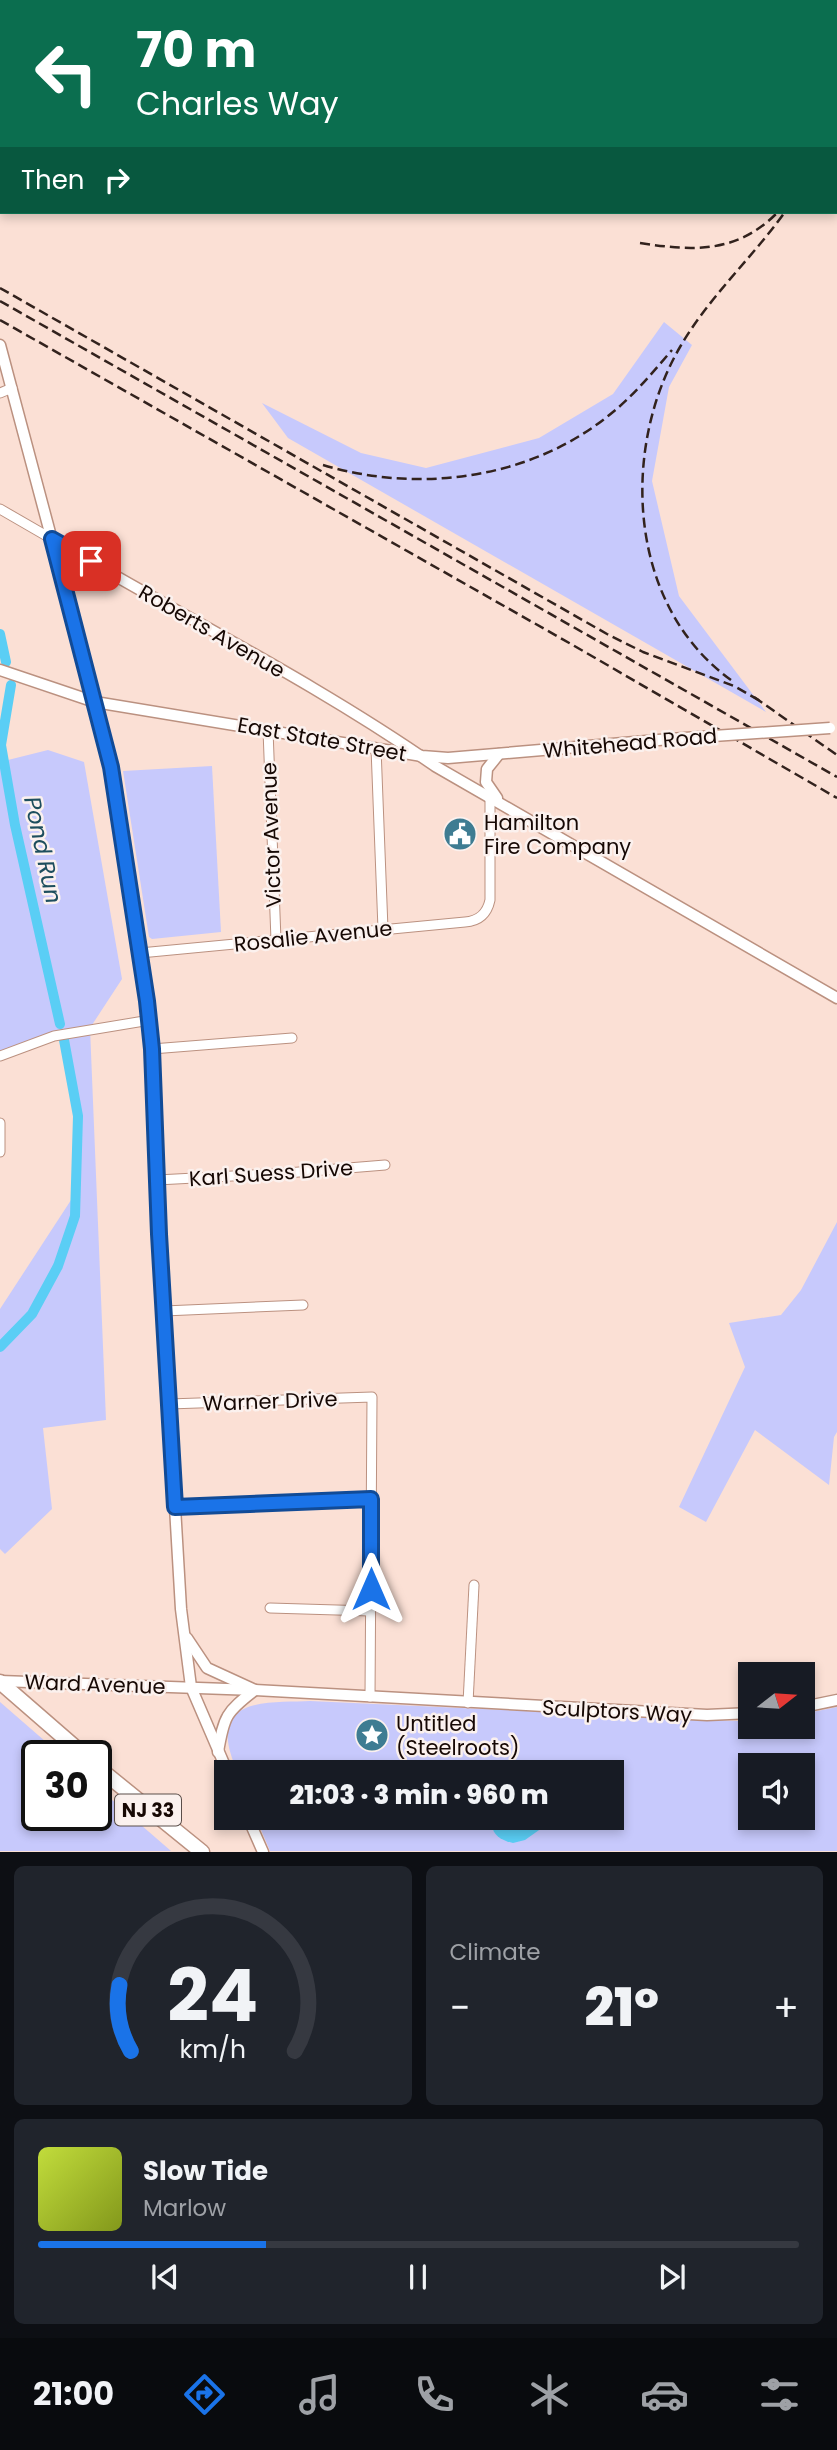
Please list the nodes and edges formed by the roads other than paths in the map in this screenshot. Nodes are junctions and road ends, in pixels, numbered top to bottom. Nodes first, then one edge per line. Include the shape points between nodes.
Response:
1 (0, 345) edge
2 (12, 388) junction
3 (0, 393) edge
4 (0, 509) edge
5 (52, 539) junction
6 (0, 670) edge
7 (95, 702) junction
8 (833, 728) edge
9 (268, 730) junction
10 (376, 748) junction
11 (499, 754) junction
12 (422, 757) junction
13 (490, 797) junction
14 (501, 803) junction
15 (383, 929) junction
16 (276, 940) junction
17 (140, 953) junction
18 (837, 998) edge
19 (150, 1020) junction
20 (292, 1038) dead end
21 (152, 1049) junction
22 (0, 1056) edge
23 (0, 1123) edge
24 (0, 1152) edge
25 (385, 1165) dead end
26 (157, 1180) junction
27 (303, 1305) dead end
28 (164, 1311) junction
29 (169, 1404) junction
30 (371, 1499) junction
31 (175, 1507) junction
32 (474, 1585) dead end
33 (270, 1608) dead end
34 (370, 1611) junction
35 (184, 1634) junction
36 (0, 1681) edge
37 (191, 1687) junction
38 (255, 1690) junction
39 (370, 1698) junction
40 (837, 1700) edge
41 (468, 1703) junction
42 (816, 1704) edge
43 (738, 1714) edge
44 (67, 1740) edge
45 (218, 1752) junction
46 (222, 1760) edge
47 (112, 1779) edge
48 (253, 1830) edge
49 (202, 1852) edge
50 (261, 1852) edge

1 - 2 street
2 - 3 street
2 - 5 street
4 - 5 street, Roberts Avenue
5 - 7 street
5 - 12 street, Roberts Avenue via 390,734
6 - 7 street, East State Street
7 - 9 street, East State Street
7 - 17 street via 116,792
8 - 11 street, Whitehead Road, bridge
9 - 10 street, East State Street
9 - 16 street, Victor Avenue
10 - 12 street, East State Street
10 - 15 street
11 - 12 street, Whitehead Road
11 - 14 street via 487,769 486,782
12 - 13 street, East State Street
13 - 14 street, East State Street
13 - 15 street, Rosalie Avenue via 490,900 484,914 465,922
14 - 18 street, East State Street
15 - 16 street, Rosalie Avenue
16 - 17 street, Rosalie Avenue
17 - 19 street
19 - 21 street
19 - 22 street via 54,1036
20 - 21 street
21 - 26 street
23 - 24 street
25 - 26 street, Karl Suess Drive
26 - 28 street
27 - 28 street
28 - 29 street
29 - 30 street, Warner Drive via 372,1397
29 - 31 street
30 - 31 street
30 - 34 street
31 - 35 street
32 - 41 street
33 - 34 street
34 - 39 street
35 - 37 street
35 - 38 street via 207,1668
36 - 37 street, Ward Avenue
36 - 44 main road
37 - 38 street, Sculptors Way
37 - 45 street
38 - 39 street, Sculptors Way
38 - 45 street via 223,1721
39 - 41 street, Sculptors Way
40 - 42 street
41 - 43 street, Sculptors Way
45 - 46 street
47 - 49 main road, NJ 33
48 - 50 street

